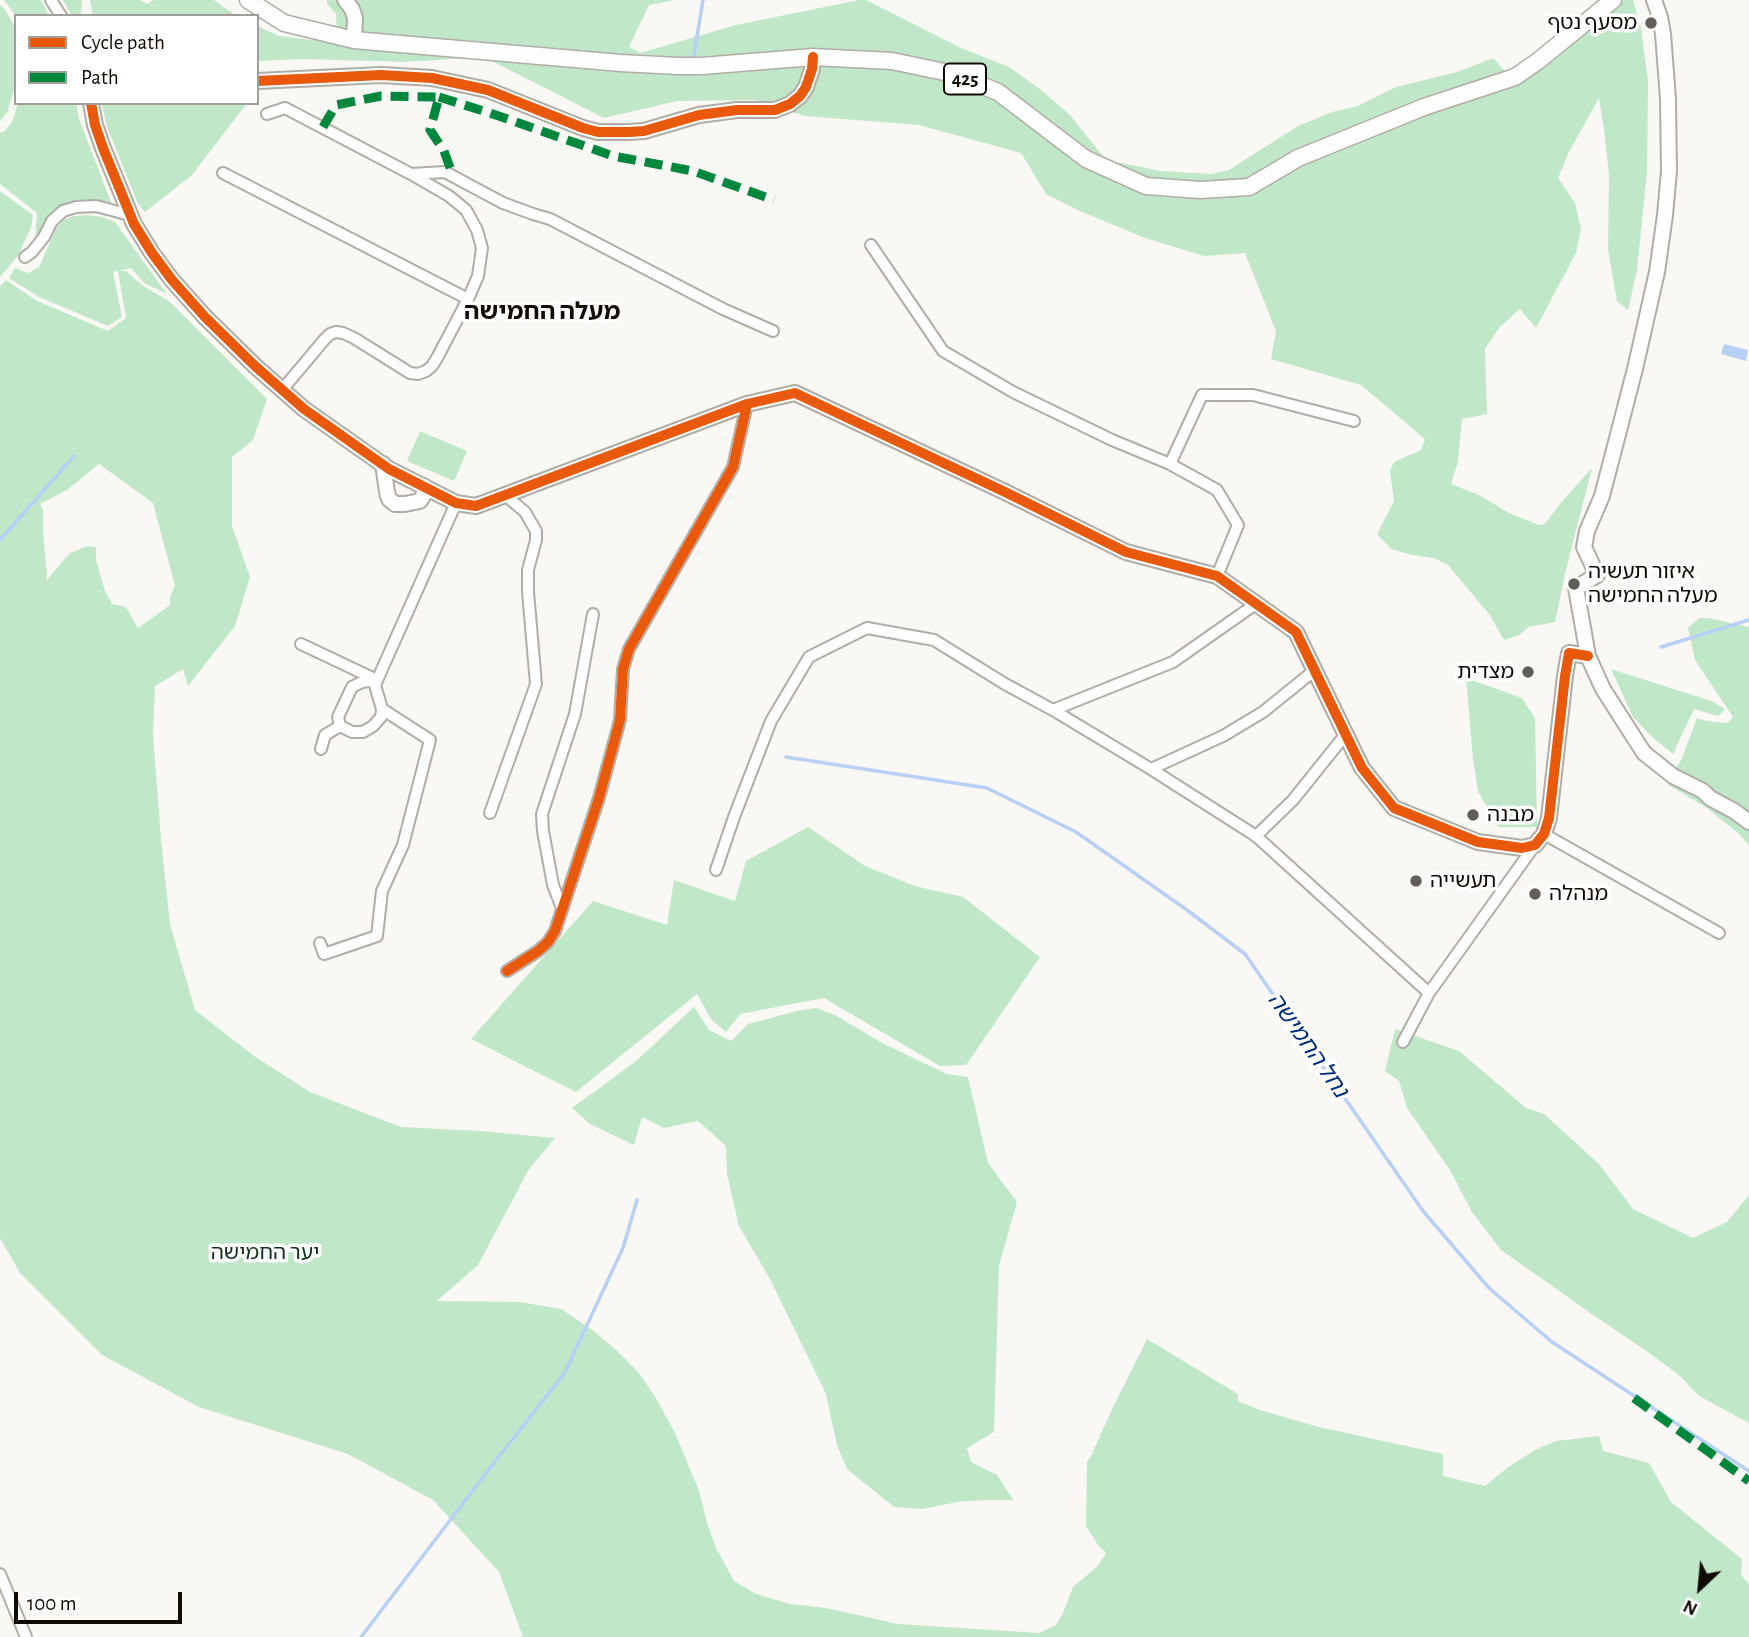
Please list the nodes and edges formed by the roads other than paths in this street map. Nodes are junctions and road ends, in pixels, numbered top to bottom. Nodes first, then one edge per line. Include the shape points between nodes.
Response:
1 (248, 0) edge
2 (345, 0) edge
3 (1613, 0) edge
4 (1654, 0) edge
5 (354, 40) junction
6 (813, 57) junction
7 (259, 81) edge
8 (91, 105) edge
9 (267, 114) dead end
10 (223, 173) dead end
11 (411, 174) junction
12 (130, 215) junction
13 (871, 245) dead end
14 (25, 257) dead end
15 (468, 299) junction
16 (773, 331) dead end
17 (282, 390) junction
18 (747, 404) junction
19 (1354, 421) dead end
20 (383, 464) junction
21 (1170, 464) junction
22 (425, 486) junction
23 (505, 495) junction
24 (456, 503) junction
25 (1217, 576) junction
26 (1257, 603) junction
27 (593, 614) dead end
28 (301, 644) dead end
29 (1588, 656) junction
30 (1315, 670) junction
31 (377, 680) junction
32 (382, 709) junction
33 (1053, 710) junction
34 (340, 726) junction
35 (1346, 734) junction
36 (321, 749) dead end
37 (1151, 769) junction
38 (490, 813) dead end
39 (1749, 822) edge
40 (1256, 836) junction
41 (1539, 839) junction
42 (716, 870) dead end
43 (562, 908) junction
44 (1719, 933) dead end
45 (320, 943) dead end
46 (507, 971) dead end
47 (1429, 993) junction
48 (1403, 1042) dead end
49 (0, 1574) edge
50 (26, 1637) edge

1 - 5 main road, 425 via 284,23
2 - 5 street via 355,18
3 - 6 main road, 425 via 1515,77 1424,107 1298,158 1249,187 1225,189 1146,186 1086,159 998,92 954,75 892,61
4 - 29 street via 1667,78 1667,196 1657,272 1635,369 1584,547 1597,575 1576,589
5 - 6 main road, 425 via 678,66
6 - 7 street via 800,96 775,110 710,113 645,131 614,133 583,128 488,90 432,78 381,75
8 - 12 street
9 - 11 street via 285,108
10 - 15 street
11 - 15 street via 466,210 477,230 482,248 478,276
11 - 16 street via 445,172 503,203 550,219
12 - 14 street via 96,206 63,211
12 - 17 street via 172,280 228,341
13 - 21 street via 943,351 1013,391
15 - 17 street via 426,371 410,373 336,332
17 - 20 street
18 - 23 street
18 - 25 street via 795,393 1126,552
18 - 43 street via 733,467 622,668 621,720
19 - 21 street via 1253,395 1202,395
20 - 22 street
20 - 22 street via 389,499 395,504 420,501
21 - 25 street via 1217,490 1238,525
22 - 24 street
23 - 24 street via 476,506
23 - 38 street via 525,512 536,531 528,570 536,684
24 - 31 street
25 - 26 street
26 - 30 street via 1296,632
26 - 33 street via 1174,662
27 - 43 street via 575,714 542,814 553,885
28 - 31 street
29 - 39 street via 1603,689 1644,753
29 - 41 street via 1569,653 1549,818
30 - 35 street
30 - 37 street via 1263,712
31 - 32 street
31 - 34 street via 352,687 338,717
32 - 34 street via 381,717 363,732
32 - 45 street via 430,740 403,845 383,891 377,936 324,954
33 - 37 street
33 - 42 street via 934,640 867,628 809,657 771,720
34 - 36 street via 325,734
35 - 40 street via 1293,800
35 - 41 street via 1362,768 1394,807 1478,842 1522,848
37 - 40 street
40 - 47 street
41 - 44 street
41 - 47 street
43 - 46 street via 548,942
47 - 48 street
49 - 50 street

